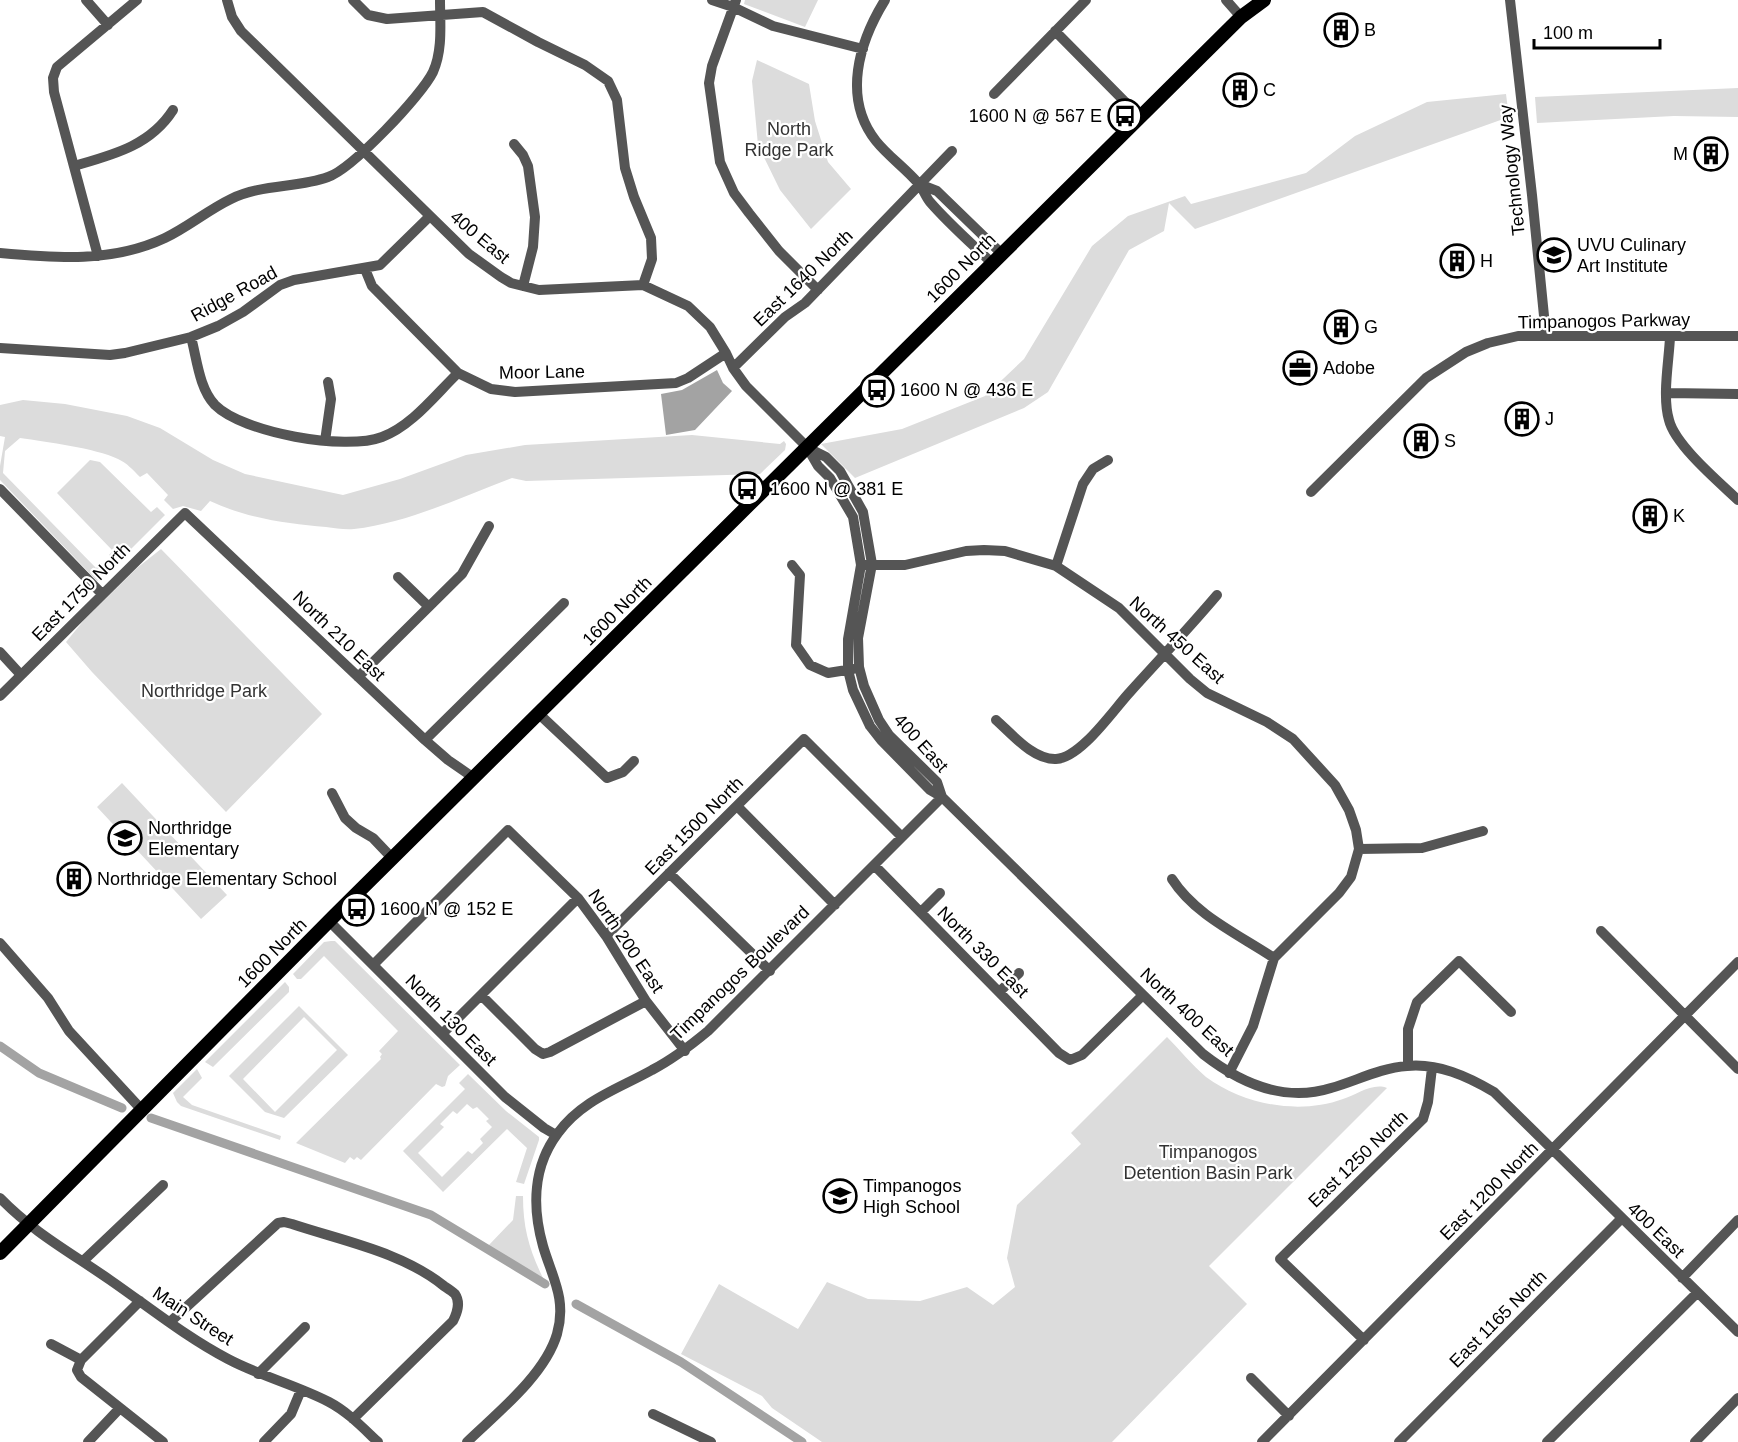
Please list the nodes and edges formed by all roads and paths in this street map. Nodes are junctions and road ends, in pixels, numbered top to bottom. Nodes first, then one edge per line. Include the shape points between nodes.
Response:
1 (86, 0) edge
2 (137, 0) edge
3 (227, 0) edge
4 (353, 0) edge
5 (440, 0) edge
6 (712, 0) edge
7 (885, 0) edge
8 (1086, 0) edge
9 (1226, 0) edge
10 (1264, 0) edge
11 (1510, 0) edge
12 (734, 4) edge
13 (440, 14) junction
14 (1241, 17) junction
15 (108, 25) junction
16 (1055, 31) junction
17 (863, 49) junction
18 (994, 94) dead end
19 (173, 111) dead end
20 (1140, 117) junction
21 (514, 144) dead end
22 (363, 150) junction
23 (952, 151) dead end
24 (74, 166) junction
25 (919, 184) junction
26 (430, 216) junction
27 (0, 253) edge
28 (98, 256) junction
29 (997, 258) junction
30 (365, 269) junction
31 (643, 285) junction
32 (523, 286) junction
33 (818, 290) junction
34 (1546, 336) junction
35 (1670, 336) junction
36 (1738, 336) edge
37 (191, 337) junction
38 (0, 348) edge
39 (726, 353) junction
40 (733, 368) junction
41 (458, 373) junction
42 (328, 382) dead end
43 (1667, 393) junction
44 (1738, 394) edge
45 (325, 441) junction
46 (807, 447) junction
47 (1108, 460) dead end
48 (0, 489) edge
49 (1311, 492) dead end
50 (1737, 496) edge
51 (185, 513) joint
52 (489, 526) dead end
53 (792, 565) dead end
54 (867, 565) junction
55 (1056, 566) junction
56 (398, 577) dead end
57 (102, 594) junction
58 (1217, 596) dead end
59 (564, 603) dead end
60 (428, 606) junction
61 (0, 652) edge
62 (1165, 655) junction
63 (853, 669) junction
64 (21, 675) junction
65 (358, 677) junction
66 (0, 696) edge
67 (539, 714) junction
68 (996, 720) dead end
69 (425, 740) junction
70 (634, 761) dead end
71 (474, 778) junction
72 (332, 793) dead end
73 (942, 796) junction
74 (737, 806) junction
75 (1483, 831) dead end
76 (902, 837) junction
77 (1359, 849) junction
78 (393, 858) junction
79 (874, 865) junction
80 (669, 873) junction
81 (1172, 879) dead end
82 (940, 893) dead end
83 (578, 898) junction
84 (835, 905) junction
85 (921, 912) junction
86 (329, 921) junction
87 (1601, 931) dead end
88 (606, 936) junction
89 (0, 943) edge
90 (1274, 958) junction
91 (1738, 962) edge
92 (373, 965) junction
93 (770, 971) junction
94 (1019, 973) dead end
95 (999, 992) junction
96 (481, 995) junction
97 (1143, 995) junction
98 (646, 1001) junction
99 (1511, 1012) dead end
100 (1686, 1015) junction
101 (442, 1034) junction
102 (685, 1051) junction
103 (1408, 1066) junction
104 (1432, 1068) junction
105 (1738, 1069) edge
106 (1229, 1074) junction
107 (141, 1109) junction
108 (556, 1135) junction
109 (1552, 1150) junction
110 (163, 1185) dead end
111 (0, 1198) edge
112 (1621, 1219) junction
113 (1738, 1220) edge
114 (27, 1225) junction
115 (0, 1252) edge
116 (83, 1261) junction
117 (1682, 1278) junction
118 (1697, 1293) junction
119 (140, 1301) junction
120 (170, 1323) junction
121 (305, 1327) dead end
122 (1738, 1332) edge
123 (1364, 1340) junction
124 (51, 1344) dead end
125 (81, 1360) junction
126 (258, 1374) junction
127 (1251, 1378) dead end
128 (301, 1390) junction
129 (1738, 1398) edge
130 (120, 1408) junction
131 (652, 1414) dead end
132 (1289, 1416) junction
133 (353, 1419) junction
134 (1265, 1441) edge
135 (88, 1442) edge
136 (162, 1442) edge
137 (264, 1442) edge
138 (378, 1442) edge
139 (467, 1442) edge
140 (711, 1442) edge
141 (1399, 1442) edge
142 (1547, 1442) edge
143 (1695, 1442) edge

1 - 15 street
2 - 15 street
3 - 22 street, 400 East via 241,31
4 - 13 street via 368,15 387,19
5 - 13 street
6 - 12 street
7 - 17 street
8 - 16 street
9 - 14 street
10 - 14 main road, 1600 North
11 - 34 street, Technology Way
12 - 17 street via 773,27
12 - 33 street via 709,83 720,162 748,213
13 - 22 street via 433,72
13 - 31 street via 483,12 608,81 617,100 625,168 651,238 652,259
14 - 20 main road, 1600 North
15 - 24 street via 54,73 54,92
16 - 18 street
16 - 20 street
17 - 25 street via 856,82 862,118 876,142
19 - 24 street via 152,134 124,151
20 - 29 main road, 1600 North
21 - 32 street via 528,166 535,217
22 - 26 street, 400 East
22 - 28 street via 330,177 244,194 159,241
23 - 25 street, East 1640 North
24 - 28 street
25 - 29 street via 930,203
25 - 33 street, East 1640 North
26 - 30 street, Ridge Road via 390,257
26 - 32 street, 400 East via 483,266
27 - 28 street via 57,258
29 - 46 main road, 1600 North
30 - 37 street, Ridge Road via 287,283 218,326
30 - 41 street, Moor Lane via 372,286
31 - 32 street, 400 East via 539,290
31 - 39 street, 400 East via 688,306 710,327
33 - 40 street, East 1640 North
34 - 35 street, Timpanogos Parkway
34 - 49 street, Timpanogos Parkway via 1518,336 1488,343 1436,370
35 - 36 street, Timpanogos Parkway
35 - 43 street
37 - 38 street, Ridge Road via 110,355
37 - 45 street via 205,391 216,406 271,432
39 - 40 street, 400 East
39 - 41 street, Moor Lane via 688,378 666,385 502,392 480,386
40 - 46 street, 400 East
41 - 45 street via 408,421 382,437 355,443
42 - 45 street via 331,399
43 - 44 street
43 - 50 street via 1671,429 1696,459
46 - 54 street, 400 East via 853,517
46 - 67 main road, 1600 North
47 - 55 street via 1093,468 1083,484
48 - 57 street
51 - 57 street, East 1750 North
51 - 65 street, North 210 East
52 - 60 street via 462,574
53 - 63 street via 800,575 796,645 810,665 828,673
54 - 55 street, North 450 East via 905,565 984,550 1005,551
54 - 63 street, 400 East via 848,639
55 - 62 street, North 450 East via 1119,608
56 - 60 street
57 - 64 street, East 1750 North
58 - 62 street
59 - 69 street
60 - 65 street
61 - 64 street
62 - 68 street via 1100,729 1071,754 1059,759 1037,754
62 - 77 street, North 450 East via 1207,693 1293,739 1335,785 1349,810
63 - 73 street, 400 East via 853,690 870,726 930,790
64 - 66 street, East 1750 North
65 - 69 street, North 210 East
67 - 70 street via 608,778 623,772
67 - 71 main road, 1600 North
69 - 71 street, North 210 East
71 - 78 main road, 1600 North
72 - 78 street via 345,818
73 - 76 street, Timpanogos Boulevard
73 - 97 street, North 400 East
74 - 76 street, East 1500 North via 804,739
74 - 80 street, East 1500 North
74 - 84 street
75 - 77 street via 1422,848
76 - 79 street, Timpanogos Boulevard
77 - 90 street via 1348,881 1339,893
78 - 86 main road, 1600 North
79 - 84 street, Timpanogos Boulevard
79 - 85 street, North 330 East
80 - 88 street, East 1500 North
80 - 93 street
81 - 90 street via 1206,915
82 - 85 street
83 - 88 street, North 200 East
83 - 92 street, North 200 East via 508,830
83 - 96 street
84 - 93 street, Timpanogos Boulevard
85 - 95 street, North 330 East
86 - 92 street, North 130 East
86 - 107 main road, 1600 North
87 - 100 street
88 - 98 street, North 200 East
89 - 107 street via 48,998 69,1031
90 - 106 street via 1253,1026
91 - 100 street, East 1200 North
92 - 101 street, North 130 East
93 - 102 street, Timpanogos Boulevard
94 - 95 street
95 - 97 street, North 330 East via 1070,1060 1082,1055
96 - 98 street via 543,1054
96 - 101 street
97 - 106 street, North 400 East
98 - 102 street, North 200 East
99 - 103 street via 1459,961 1417,1002 1408,1029
100 - 105 street
100 - 109 street, East 1200 North
101 - 108 street, North 130 East via 505,1097
102 - 108 street, Timpanogos Boulevard via 590,1102
103 - 104 street, North 400 East
103 - 106 street, North 400 East via 1328,1089 1287,1093 1259,1088
104 - 109 street, North 400 East via 1468,1077 1494,1092
104 - 123 street, East 1250 North via 1423,1119 1280,1259
107 - 114 main road, 1600 North
108 - 139 street, Timpanogos Boulevard via 542,1161 535,1193 536,1216 558,1290 557,1334 543,1363
109 - 112 street, 400 East
109 - 123 street, East 1200 North
110 - 116 street
111 - 114 street, Main Street
112 - 117 street, 400 East
112 - 141 street, East 1165 North
113 - 117 street
114 - 115 main road, 1600 North
114 - 116 street, Main Street
116 - 119 street, Main Street
117 - 118 street, 400 East
118 - 122 street, 400 East
118 - 142 street
119 - 120 street, Main Street
119 - 125 street
120 - 126 street, Main Street
120 - 133 street via 278,1223 284,1222 398,1259 436,1279 455,1294 458,1305 453,1321
121 - 126 street
123 - 132 street, East 1200 North
124 - 125 street
125 - 130 street via 77,1370 81,1377
126 - 128 street, Main Street
127 - 132 street
128 - 133 street, Main Street via 331,1403
128 - 137 street via 291,1414
129 - 143 street
130 - 135 street
130 - 136 street
131 - 140 street
132 - 134 street, East 1200 North
133 - 138 street, Main Street

